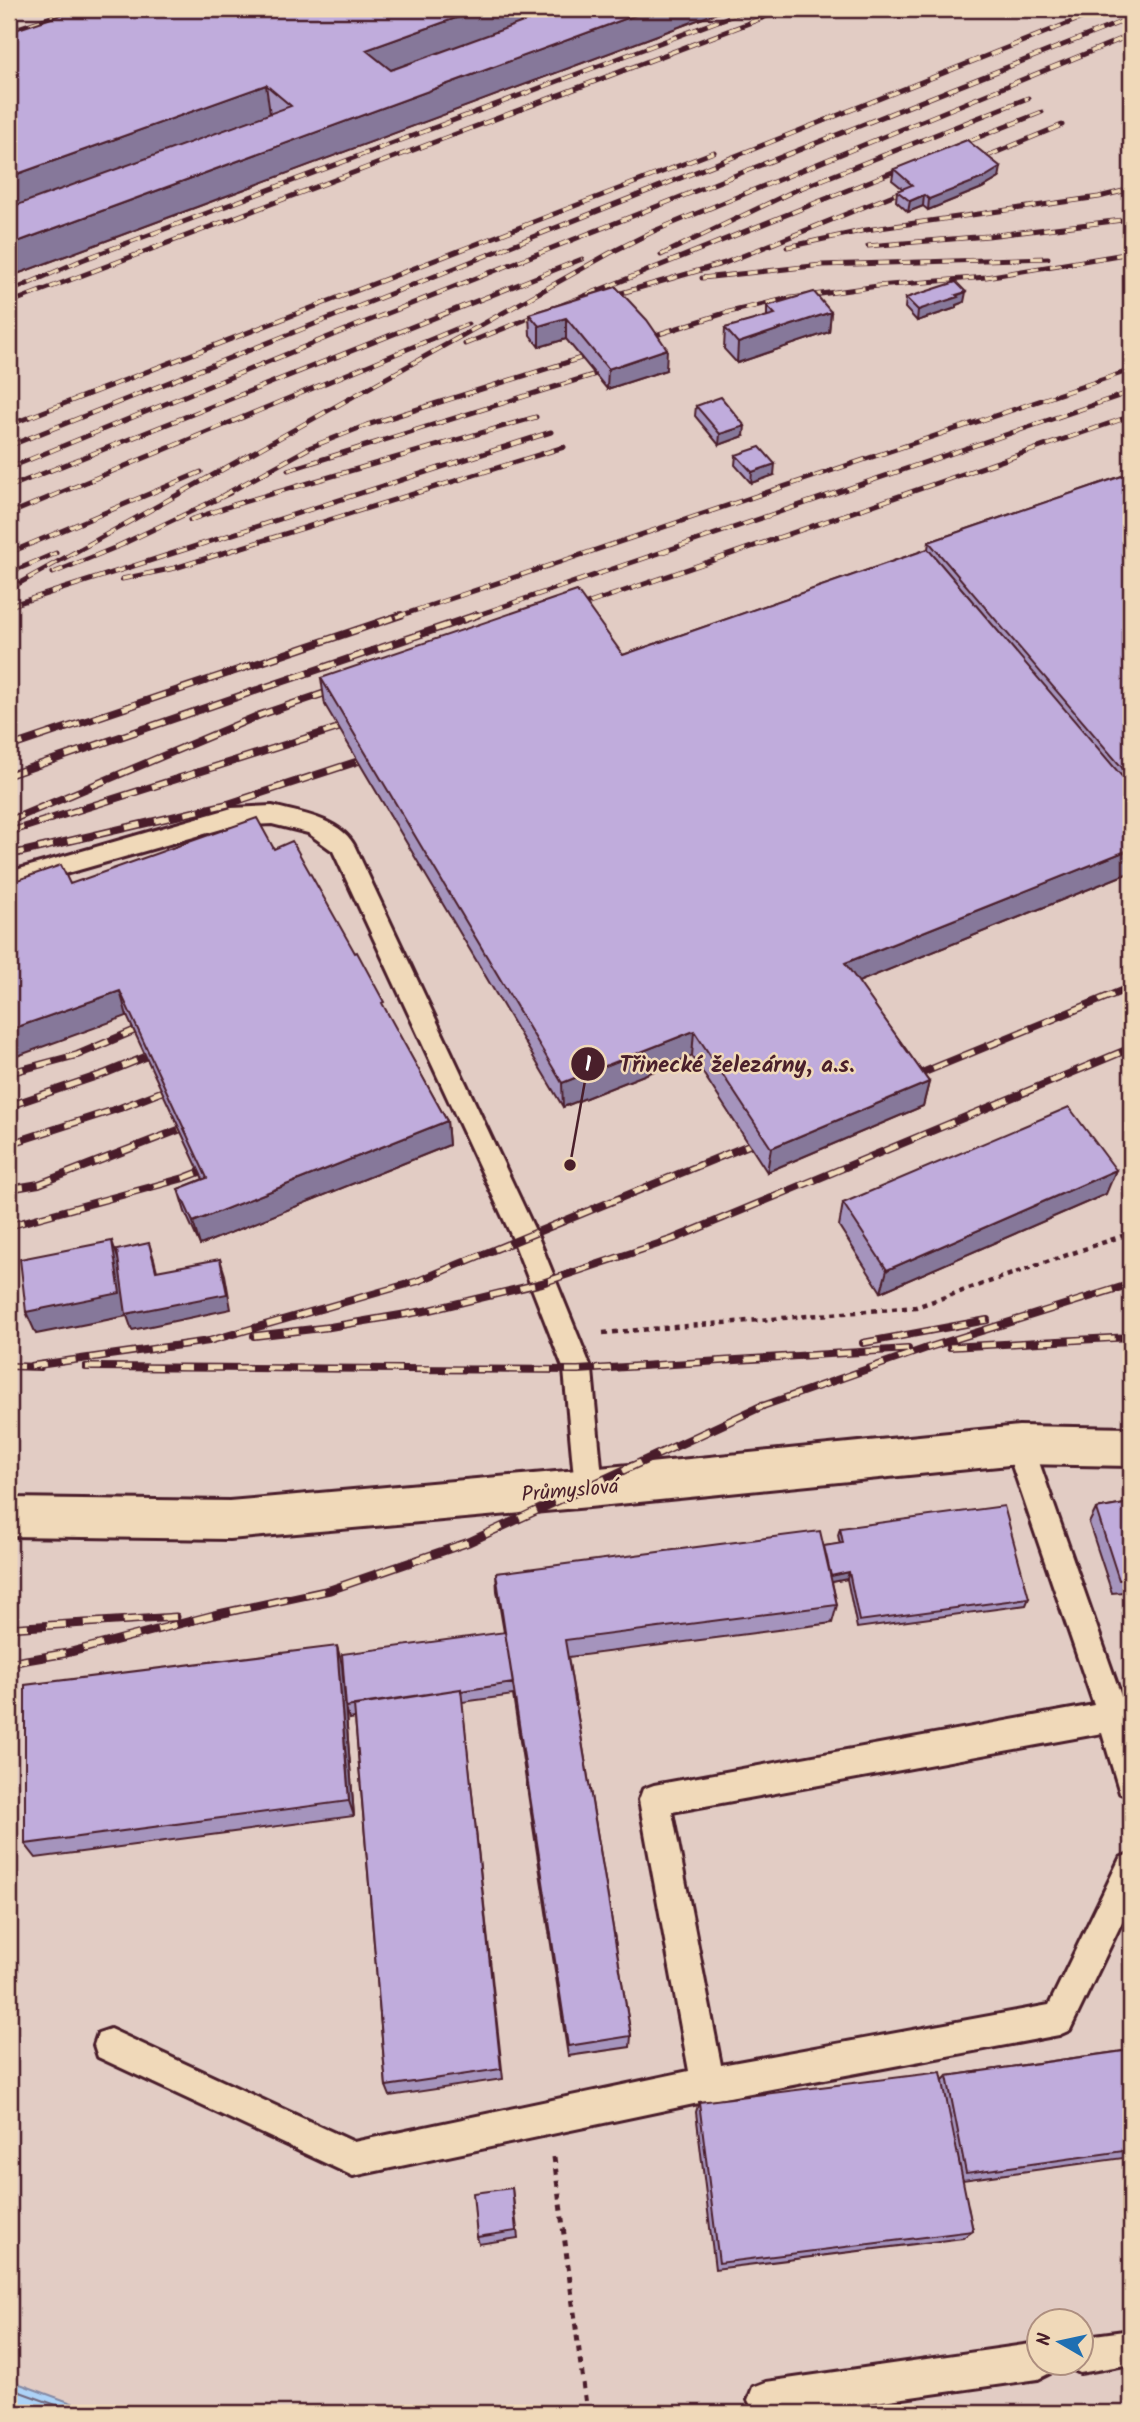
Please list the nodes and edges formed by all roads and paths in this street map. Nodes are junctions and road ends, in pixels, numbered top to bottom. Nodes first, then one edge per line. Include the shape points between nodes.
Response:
1 (9, 881) edge
2 (1131, 1233) edge
3 (564, 1338) junction
4 (1020, 1445) junction
5 (1131, 1447) edge
6 (589, 1488) junction
7 (9, 1517) edge
8 (1113, 1716) junction
9 (1131, 1782) edge
10 (1131, 1869) edge
11 (110, 2045) dead end
12 (708, 2084) junction
13 (560, 2201) dead end
14 (1131, 2347) edge
15 (1094, 2353) edge
16 (1024, 2363) edge
17 (766, 2400) dead end
18 (587, 2413) edge

1 - 3 lane via 232,817 272,815 315,826 342,845 525,1237
2 - 3 path via 916,1307
3 - 6 lane via 578,1370
4 - 5 street, Průmyslová
4 - 6 street, Průmyslová
4 - 8 lane
6 - 7 street, Průmyslová via 229,1520
8 - 9 lane
8 - 12 lane via 654,1800
10 - 12 lane via 1059,2019
11 - 12 lane via 353,2159
13 - 18 path
14 - 15 lane
16 - 17 lane

